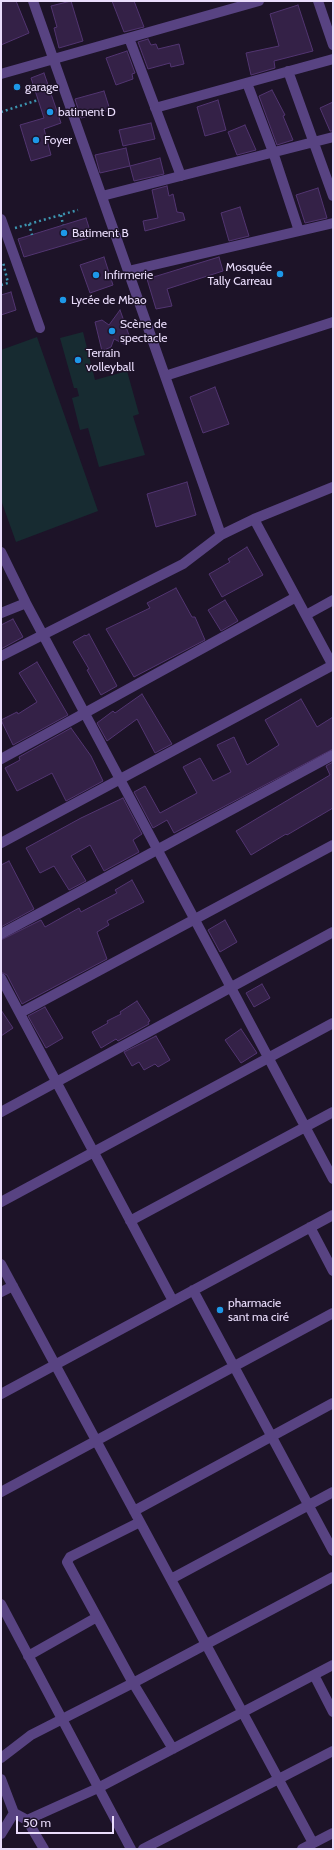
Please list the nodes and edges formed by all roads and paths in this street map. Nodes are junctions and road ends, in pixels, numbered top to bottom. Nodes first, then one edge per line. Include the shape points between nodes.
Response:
1 (33, 1) edge
2 (259, 1) edge
3 (318, 1) edge
4 (231, 5) edge
5 (129, 38) junction
6 (333, 45) edge
7 (54, 59) junction
8 (333, 59) edge
9 (288, 72) junction
10 (1, 74) edge
11 (247, 82) junction
12 (38, 100) dead end
13 (155, 108) junction
14 (1, 112) edge
15 (333, 137) edge
16 (314, 142) junction
17 (273, 152) junction
18 (181, 176) junction
19 (102, 196) junction
20 (333, 196) edge
21 (78, 210) dead end
22 (61, 215) junction
23 (1, 219) edge
24 (333, 223) edge
25 (28, 224) junction
26 (63, 225) dead end
27 (5, 231) junction
28 (299, 231) junction
29 (32, 235) dead end
30 (2, 260) dead end
31 (128, 272) junction
32 (1, 285) edge
33 (333, 322) edge
34 (40, 328) dead end
35 (165, 376) junction
36 (333, 487) edge
37 (254, 519) junction
38 (221, 535) junction
39 (1, 552) edge
40 (296, 597) junction
41 (333, 600) edge
42 (26, 604) junction
43 (1, 612) edge
44 (306, 615) junction
45 (42, 635) junction
46 (1, 656) edge
47 (333, 666) edge
48 (84, 714) junction
49 (333, 755) edge
50 (1, 759) edge
51 (120, 780) junction
52 (1, 843) edge
53 (333, 845) edge
54 (157, 850) junction
55 (194, 920) junction
56 (333, 932) edge
57 (1, 934) edge
58 (1, 978) edge
59 (231, 987) junction
60 (20, 1013) junction
61 (333, 1023) edge
62 (268, 1058) junction
63 (56, 1082) junction
64 (1, 1112) edge
65 (333, 1112) edge
66 (305, 1127) junction
67 (94, 1152) junction
68 (333, 1179) edge
69 (1, 1202) edge
70 (333, 1215) edge
71 (130, 1221) junction
72 (310, 1228) junction
73 (1, 1264) edge
74 (333, 1271) edge
75 (13, 1286) junction
76 (193, 1290) junction
77 (1, 1292) edge
78 (173, 1301) junction
79 (333, 1313) edge
80 (55, 1364) junction
81 (234, 1367) junction
82 (1, 1394) edge
83 (333, 1403) edge
84 (272, 1436) junction
85 (96, 1441) junction
86 (1, 1492) edge
87 (333, 1492) edge
88 (308, 1505) junction
89 (134, 1511) junction
90 (140, 1522) junction
91 (333, 1551) edge
92 (333, 1577) edge
93 (171, 1579) junction
94 (1, 1604) edge
95 (97, 1617) junction
96 (206, 1644) junction
97 (28, 1656) junction
98 (333, 1665) edge
99 (314, 1675) junction
100 (133, 1683) junction
101 (243, 1712) junction
102 (333, 1712) edge
103 (62, 1720) junction
104 (173, 1749) junction
105 (333, 1751) edge
106 (1, 1758) edge
107 (1, 1779) edge
108 (278, 1779) junction
109 (98, 1788) junction
110 (14, 1813) junction
111 (27, 1820) junction
112 (333, 1833) edge
113 (1, 1834) edge
114 (313, 1843) junction
115 (44, 1849) edge
116 (131, 1849) edge
117 (143, 1849) edge
118 (302, 1849) edge

1 - 7 street
2 - 4 street
3 - 6 street
4 - 5 street
5 - 7 street
5 - 13 street
7 - 10 street
7 - 19 street
8 - 9 street
9 - 11 street
9 - 16 street
11 - 13 street
11 - 17 street
12 - 14 path
13 - 18 street
15 - 16 street
16 - 17 street
16 - 20 street
17 - 18 street
17 - 28 street
18 - 19 street
19 - 31 street
21 - 22 path
22 - 25 path
22 - 26 path
23 - 27 street
24 - 28 street
25 - 27 path
25 - 29 path
27 - 34 street
28 - 31 street
30 - 32 path via 8,283
31 - 35 street
33 - 35 street
35 - 38 street
36 - 37 street
37 - 38 street
37 - 40 street
38 - 45 street via 183,564
39 - 42 street
40 - 44 street
40 - 48 street
41 - 44 street
42 - 43 street
42 - 45 street
44 - 47 street
45 - 46 street
45 - 48 street
47 - 51 street
48 - 50 street
48 - 51 street
49 - 54 street
51 - 52 street
51 - 54 street
53 - 55 street
54 - 55 street
54 - 57 street
55 - 59 street
55 - 60 street
56 - 59 street
58 - 60 street
59 - 62 street
59 - 63 street
60 - 63 street
61 - 62 street
62 - 66 street
62 - 67 street
63 - 64 street
63 - 67 street
65 - 66 street
66 - 68 street
66 - 71 street
67 - 69 street
67 - 71 street
70 - 72 street
71 - 78 street
72 - 74 street
72 - 76 street
73 - 75 street
75 - 77 street
75 - 80 street
76 - 78 street
76 - 81 street
78 - 80 street
79 - 81 street
80 - 82 street
80 - 85 street
81 - 84 street
81 - 85 street
83 - 84 street
84 - 88 street
84 - 89 street
85 - 86 street
85 - 89 street
87 - 88 street
88 - 91 street
88 - 93 street
89 - 90 street
90 - 93 street
90 - 95 street via 70,1557 67,1562
92 - 96 street
93 - 96 street
94 - 97 street
95 - 97 street
95 - 100 street
96 - 100 street
96 - 101 street
97 - 103 street
98 - 99 street
99 - 101 street
99 - 102 street
100 - 103 street
100 - 104 street
101 - 104 street
101 - 108 street
103 - 106 street via 31,1735
103 - 109 street
104 - 109 street
105 - 108 street
107 - 110 street
108 - 114 street
108 - 117 street
109 - 111 street
109 - 116 street
110 - 111 street
110 - 113 street
111 - 115 street
112 - 114 street
114 - 118 street

